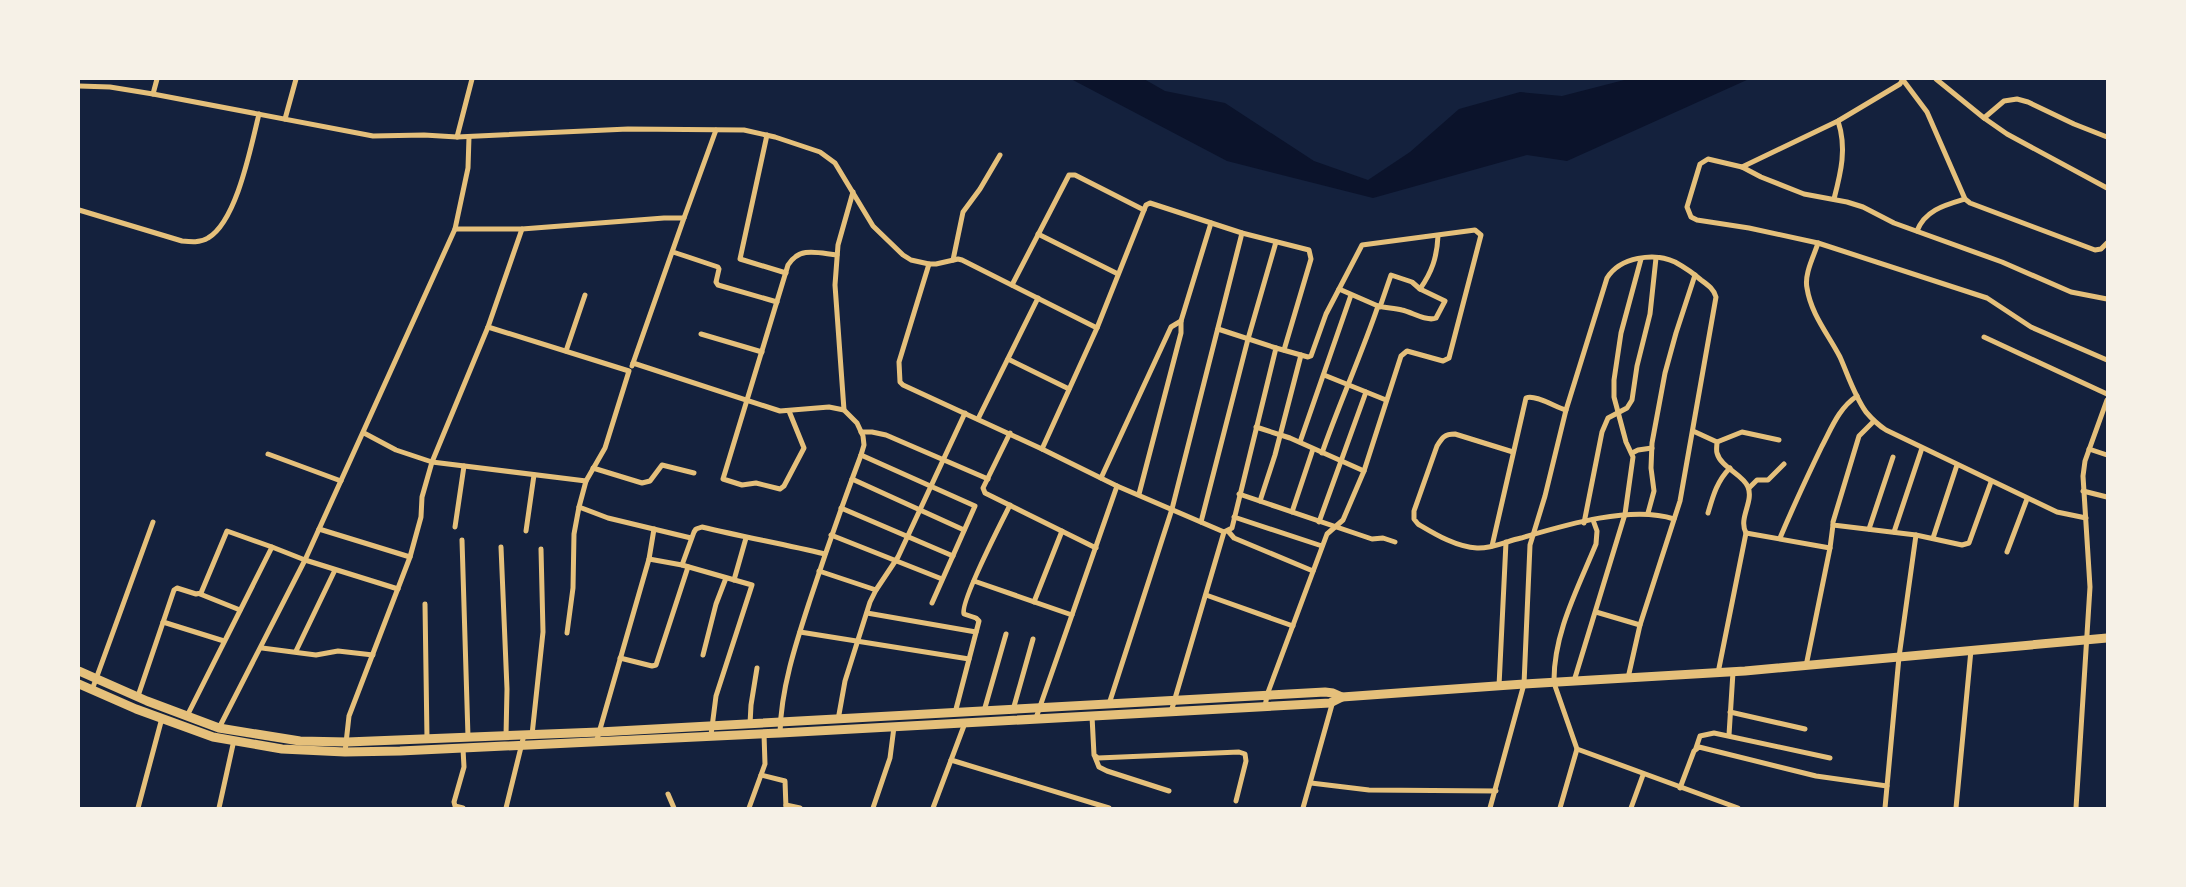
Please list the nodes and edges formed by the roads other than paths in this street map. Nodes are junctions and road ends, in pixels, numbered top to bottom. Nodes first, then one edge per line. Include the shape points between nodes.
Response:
1 (157, 79) edge
2 (296, 79) edge
3 (472, 79) edge
4 (1903, 79) edge
5 (1936, 79) edge
6 (79, 86) edge
7 (153, 94) junction
8 (259, 114) junction
9 (1984, 118) junction
10 (285, 119) junction
11 (1838, 121) junction
12 (716, 130) junction
13 (768, 135) junction
14 (457, 137) junction
15 (469, 137) junction
16 (2107, 137) edge
17 (1000, 155) dead end
18 (1742, 167) junction
19 (2107, 188) edge
20 (853, 192) junction
21 (1834, 199) junction
22 (1965, 199) junction
23 (79, 210) edge
24 (1144, 210) junction
25 (684, 218) junction
26 (1211, 223) junction
27 (455, 229) junction
28 (522, 229) junction
29 (1917, 231) junction
30 (1242, 233) junction
31 (1038, 234) junction
32 (1438, 236) junction
33 (1276, 242) junction
34 (1818, 243) junction
35 (2107, 243) edge
36 (672, 252) junction
37 (837, 255) junction
38 (1656, 258) junction
39 (1641, 259) junction
40 (953, 260) junction
41 (929, 264) junction
42 (786, 273) junction
43 (1118, 274) junction
44 (1695, 275) junction
45 (1012, 285) junction
46 (1339, 289) junction
47 (1420, 289) junction
48 (585, 295) dead end
49 (1351, 295) junction
50 (1038, 298) junction
51 (2107, 299) edge
52 (777, 302) junction
53 (1379, 307) junction
54 (1181, 321) junction
55 (488, 327) junction
56 (1096, 328) junction
57 (1218, 329) junction
58 (701, 334) dead end
59 (1984, 337) dead end
60 (1248, 339) junction
61 (1276, 348) junction
62 (1284, 350) junction
63 (566, 351) junction
64 (762, 352) junction
65 (1301, 355) junction
66 (1008, 359) junction
67 (2107, 360) edge
68 (633, 364) junction
69 (628, 373) junction
70 (1324, 375) junction
71 (1349, 385) junction
72 (1069, 389) junction
73 (1366, 392) junction
74 (2107, 394) edge
75 (1857, 396) junction
76 (1386, 400) junction
77 (2107, 400) edge
78 (748, 401) junction
79 (844, 410) junction
80 (1566, 410) junction
81 (789, 411) junction
82 (1617, 412) junction
83 (965, 413) junction
84 (2105, 413) edge
85 (978, 419) junction
86 (1874, 421) junction
87 (1256, 427) junction
88 (1693, 431) junction
89 (364, 432) junction
90 (861, 432) junction
91 (1010, 433) junction
92 (1280, 435) junction
93 (1779, 440) dead end
94 (1300, 442) junction
95 (1717, 442) junction
96 (1652, 448) junction
97 (1922, 448) junction
98 (1042, 449) junction
99 (1313, 449) junction
100 (2089, 449) junction
101 (1513, 452) junction
102 (1322, 453) junction
103 (1632, 453) junction
104 (268, 454) dead end
105 (2107, 454) edge
106 (861, 455) junction
107 (1892, 457) dead end
108 (944, 460) junction
109 (1341, 461) junction
110 (432, 462) junction
111 (1784, 464) dead end
112 (1957, 465) junction
113 (464, 466) junction
114 (593, 468) junction
115 (1730, 468) junction
116 (1364, 471) junction
117 (694, 473) dead end
118 (534, 475) junction
119 (1101, 478) junction
120 (852, 479) junction
121 (988, 479) junction
122 (341, 481) junction
123 (586, 481) junction
124 (1991, 482) junction
125 (931, 486) junction
126 (1118, 486) junction
127 (1749, 488) junction
128 (2083, 491) junction
129 (1139, 494) junction
130 (1239, 494) junction
131 (2107, 498) edge
132 (2027, 499) junction
133 (1260, 502) junction
134 (1010, 505) junction
135 (579, 508) junction
136 (841, 508) junction
137 (1172, 509) junction
138 (920, 511) junction
139 (1292, 512) junction
140 (1648, 513) junction
141 (1708, 513) dead end
142 (1625, 514) junction
143 (1234, 517) junction
144 (2086, 518) junction
145 (1674, 519) junction
146 (1593, 520) junction
147 (153, 522) dead end
148 (1201, 522) junction
149 (1320, 522) junction
150 (1584, 522) junction
151 (1833, 525) junction
152 (455, 527) dead end
153 (1333, 527) junction
154 (320, 529) junction
155 (654, 529) junction
156 (1869, 529) junction
157 (964, 530) junction
158 (526, 531) dead end
159 (1062, 531) junction
160 (1226, 532) junction
161 (1894, 532) junction
162 (1746, 533) junction
163 (1533, 534) junction
164 (1916, 535) junction
165 (831, 536) junction
166 (908, 536) junction
167 (691, 538) junction
168 (746, 538) junction
169 (1780, 538) junction
170 (1934, 538) junction
171 (462, 540) dead end
172 (1395, 542) dead end
173 (1506, 542) junction
174 (1322, 546) junction
175 (1492, 546) junction
176 (272, 547) junction
177 (501, 547) dead end
178 (1096, 548) junction
179 (1830, 548) junction
180 (541, 549) dead end
181 (2007, 552) dead end
182 (825, 554) junction
183 (953, 556) junction
184 (410, 557) junction
185 (649, 559) junction
186 (305, 560) junction
187 (896, 560) junction
188 (685, 566) junction
189 (335, 570) junction
190 (819, 571) junction
191 (1313, 571) junction
192 (726, 578) junction
193 (942, 579) junction
194 (734, 580) junction
195 (974, 581) junction
196 (398, 589) junction
197 (876, 590) junction
198 (200, 594) junction
199 (1206, 595) junction
200 (1034, 602) junction
201 (932, 603) dead end
202 (425, 604) dead end
203 (240, 610) junction
204 (1596, 612) junction
205 (867, 613) junction
206 (1072, 615) junction
207 (163, 622) junction
208 (1640, 625) junction
209 (1293, 626) junction
210 (800, 632) junction
211 (976, 632) junction
212 (567, 633) dead end
213 (1006, 634) dead end
214 (2107, 638) edge
215 (1032, 639) dead end
216 (2088, 640) junction
217 (224, 641) junction
218 (858, 641) junction
219 (262, 648) junction
220 (1971, 650) junction
221 (296, 652) junction
222 (372, 655) junction
223 (703, 655) dead end
224 (1900, 656) junction
225 (620, 658) junction
226 (969, 659) junction
227 (1806, 666) junction
228 (757, 668) dead end
229 (79, 671) edge
230 (1733, 672) junction
231 (1718, 673) junction
232 (96, 678) junction
233 (1628, 678) junction
234 (1574, 681) junction
235 (1554, 683) junction
236 (79, 684) edge
237 (1524, 684) junction
238 (1499, 686) junction
239 (92, 690) junction
240 (138, 696) junction
241 (1267, 696) junction
242 (1336, 698) junction
243 (1174, 700) junction
244 (1109, 704) junction
245 (1265, 707) junction
246 (1040, 708) junction
247 (1013, 710) junction
248 (984, 712) junction
249 (1171, 712) junction
250 (1730, 712) junction
251 (955, 713) junction
252 (187, 716) junction
253 (1092, 716) junction
254 (162, 718) junction
255 (1036, 718) junction
256 (838, 720) junction
257 (966, 722) junction
258 (780, 723) junction
259 (750, 724) junction
260 (894, 726) junction
261 (219, 728) junction
262 (1805, 730) dead end
263 (712, 731) junction
264 (599, 732) junction
265 (780, 733) junction
266 (764, 734) junction
267 (528, 735) junction
268 (1729, 735) junction
269 (506, 736) junction
270 (468, 737) junction
271 (427, 739) junction
272 (234, 740) junction
273 (347, 742) junction
274 (596, 743) junction
275 (523, 746) junction
276 (1696, 748) junction
277 (463, 749) junction
278 (1577, 749) junction
279 (346, 752) junction
280 (1095, 757) junction
281 (1830, 758) dead end
282 (951, 760) junction
283 (761, 775) junction
284 (1643, 775) junction
285 (1311, 783) junction
286 (1887, 786) junction
287 (1680, 788) junction
288 (1496, 791) junction
289 (1169, 792) dead end
290 (668, 794) dead end
291 (1236, 802) dead end
292 (786, 806) edge
293 (138, 808) edge
294 (219, 808) edge
295 (463, 808) edge
296 (506, 808) edge
297 (674, 808) edge
298 (749, 808) edge
299 (800, 808) edge
300 (873, 808) edge
301 (933, 808) edge
302 (1110, 808) edge
303 (1303, 808) edge
304 (1490, 808) edge
305 (1560, 808) edge
306 (1631, 808) edge
307 (1738, 808) edge
308 (1885, 808) edge
309 (1956, 808) edge
310 (2076, 808) edge

1 - 7 street
2 - 10 street
3 - 14 street
4 - 11 street via 1900,84
4 - 22 street via 1927,112
5 - 9 street
6 - 7 street
7 - 8 street
8 - 10 street
8 - 23 street via 233,205 219,229 208,238 196,242 182,241
9 - 16 street via 2004,101 2018,99
9 - 19 street
10 - 14 street via 373,136
11 - 18 street
11 - 21 street via 1843,154
12 - 13 street via 744,130
12 - 15 street via 618,129
12 - 25 street
13 - 20 street via 813,149 830,158
13 - 42 street via 740,257 741,260
14 - 15 street
15 - 27 street via 468,168
17 - 40 street via 963,212
18 - 21 street via 1797,192
18 - 34 street via 1703,160 1687,207 1691,217
20 - 37 street
20 - 41 street via 873,226 894,247 911,260
21 - 29 street via 1863,207
22 - 29 street via 1934,210
22 - 35 street via 2095,250
24 - 26 street via 1146,205 1154,204
24 - 31 street via 1072,174
24 - 43 street
25 - 28 street
25 - 36 street
26 - 30 street
26 - 54 street
27 - 28 street
27 - 89 street
28 - 55 street
29 - 51 street via 2071,292
30 - 33 street
30 - 57 street
31 - 43 street
31 - 45 street
32 - 46 street via 1362,245
32 - 47 street via 1433,269
32 - 76 street via 1475,230 1481,235 1449,358 1443,361 1404,352
33 - 60 street
33 - 62 street via 1305,248 1311,259
34 - 67 street via 1987,298 2031,327
34 - 75 street via 1806,281 1810,299
36 - 52 street via 719,268 718,285
36 - 68 street
37 - 42 street via 803,252 793,258
37 - 79 street via 835,285
38 - 39 street
38 - 44 street via 1675,262
38 - 82 street via 1650,314 1636,366 1632,400 1627,408
39 - 80 street via 1624,262 1607,278
39 - 82 street via 1616,359 1614,397
40 - 41 street
40 - 45 street via 962,260
41 - 83 street via 899,362 898,377 903,385
42 - 52 street
43 - 56 street
44 - 88 street via 1713,289 1716,297
44 - 96 street via 1668,358
45 - 50 street
46 - 49 street
46 - 65 street via 1311,356
47 - 53 street via 1412,282 1390,275
47 - 53 street via 1445,301 1434,320
48 - 63 street
49 - 53 street
49 - 70 street
50 - 56 street
50 - 66 street
52 - 64 street
53 - 71 street
54 - 119 street via 1171,327
54 - 129 street via 1181,333
55 - 63 street
55 - 110 street
56 - 72 street
57 - 60 street
57 - 137 street
58 - 64 street
59 - 74 street
60 - 61 street
60 - 148 street
61 - 62 street
61 - 87 street
62 - 65 street
63 - 69 street
64 - 78 street
65 - 92 street
66 - 72 street
66 - 85 street
68 - 69 street
68 - 78 street
69 - 114 street via 605,448
70 - 71 street
70 - 94 street
71 - 73 street
71 - 102 street
72 - 98 street
73 - 76 street
73 - 109 street
75 - 86 street
75 - 169 street via 1846,404 1835,421
76 - 116 street
77 - 84 street
78 - 81 street
78 - 81 street via 722,477 742,485 784,486 804,448
79 - 81 street via 829,407
79 - 90 street
80 - 101 street via 1535,397 1526,398
80 - 163 street
82 - 103 street
82 - 150 street via 1608,418 1602,432
83 - 85 street
83 - 108 street
84 - 100 street
85 - 91 street
86 - 97 street
86 - 151 street via 1862,431 1856,444
87 - 92 street
87 - 130 street
88 - 95 street
88 - 145 street
89 - 110 street via 396,450
89 - 122 street
90 - 106 street via 864,445
90 - 108 street via 881,433
91 - 98 street
91 - 121 street
92 - 94 street
92 - 133 street
93 - 95 street via 1742,432
94 - 99 street
95 - 115 street via 1717,454
96 - 103 street
96 - 140 street via 1654,491
97 - 112 street
97 - 161 street
98 - 119 street
99 - 102 street
99 - 139 street
100 - 105 street
100 - 128 street via 2082,476
101 - 175 street
101 - 175 street via 1455,434 1442,437 1414,512 1418,524 1445,538 1476,548
102 - 109 street
103 - 142 street
104 - 122 street
106 - 120 street
106 - 125 street
107 - 156 street
108 - 121 street
108 - 125 street
109 - 116 street
109 - 149 street
110 - 113 street
110 - 184 street
111 - 127 street via 1768,480 1757,480
112 - 124 street
112 - 170 street
113 - 118 street
113 - 152 street
114 - 117 street via 642,483 650,481 662,465
114 - 123 street
115 - 127 street
115 - 141 street via 1715,490
116 - 153 street via 1343,520
118 - 123 street
118 - 158 street
119 - 126 street
120 - 136 street
120 - 138 street
121 - 134 street via 983,488 985,493
122 - 154 street
123 - 135 street
124 - 132 street
124 - 170 street via 1969,543
125 - 138 street
125 - 157 street via 974,504
126 - 129 street
126 - 178 street
127 - 162 street via 1743,523
128 - 131 street
128 - 144 street
129 - 137 street
130 - 133 street
130 - 143 street
132 - 144 street via 2057,512
132 - 181 street
133 - 139 street
134 - 159 street
134 - 195 street
135 - 155 street
135 - 212 street
136 - 165 street
136 - 166 street
137 - 148 street
137 - 244 street
138 - 157 street
138 - 166 street
139 - 149 street
140 - 142 street
140 - 145 street
142 - 146 street
142 - 204 street
143 - 160 street via 1232,528
143 - 174 street
144 - 216 street via 2090,569
145 - 208 street
146 - 150 street
146 - 235 street via 1596,544 1561,636
147 - 232 street
148 - 160 street
149 - 153 street
150 - 163 street
151 - 156 street
151 - 179 street
153 - 172 street
153 - 174 street
154 - 184 street
154 - 186 street
155 - 167 street
155 - 185 street
156 - 161 street
157 - 183 street
159 - 178 street
159 - 200 street
160 - 191 street
160 - 199 street
161 - 164 street
162 - 169 street
162 - 231 street
163 - 173 street
163 - 237 street via 1527,582
164 - 170 street
164 - 224 street
165 - 182 street
165 - 187 street
166 - 183 street
166 - 187 street
167 - 168 street via 696,529 702,528
167 - 188 street
168 - 182 street via 775,541
168 - 194 street
169 - 179 street
171 - 270 street
173 - 175 street
173 - 238 street
174 - 191 street
176 - 186 street
176 - 198 street via 227,531
176 - 203 street
177 - 269 street
178 - 206 street
179 - 227 street
180 - 267 street via 543,632
182 - 190 street
183 - 193 street
184 - 196 street
185 - 188 street
185 - 225 street
186 - 189 street
186 - 219 street
187 - 193 street
187 - 197 street
188 - 192 street
188 - 225 street via 656,665
189 - 196 street
189 - 221 street
190 - 197 street
190 - 210 street
191 - 209 street
192 - 194 street
192 - 223 street
193 - 201 street
194 - 263 street via 752,585 716,696
195 - 200 street
195 - 211 street via 962,611 978,620
196 - 222 street
197 - 205 street
198 - 203 street
198 - 207 street via 175,589
199 - 209 street
199 - 243 street
200 - 206 street
202 - 271 street
203 - 217 street
204 - 208 street
204 - 234 street
205 - 211 street
205 - 218 street
206 - 246 street
207 - 217 street
207 - 240 street
208 - 233 street
209 - 241 street
210 - 218 street
210 - 258 street via 781,704
211 - 226 street
213 - 248 street
214 - 216 highway
215 - 247 street
216 - 220 highway
216 - 310 street
217 - 252 street
218 - 226 street
218 - 256 street via 844,681
219 - 221 street
219 - 261 street
220 - 224 highway
220 - 309 street
221 - 222 street via 316,655 338,651
222 - 273 street via 349,716
224 - 227 highway
224 - 286 street
225 - 264 street
226 - 251 street
227 - 230 highway
228 - 259 street
229 - 232 highway
230 - 231 highway
230 - 250 street
231 - 233 highway
232 - 239 street
232 - 240 highway
233 - 234 highway
234 - 235 highway
235 - 237 highway
235 - 278 street
236 - 239 highway
237 - 238 highway
237 - 288 street
238 - 242 highway
239 - 254 highway
240 - 252 highway
241 - 242 highway
241 - 243 highway
241 - 245 street
242 - 245 highway
242 - 285 street
243 - 244 highway
243 - 249 street
244 - 246 highway
245 - 249 highway
246 - 247 highway
246 - 255 street
247 - 248 highway
248 - 251 highway
249 - 253 highway
250 - 262 street
250 - 268 street
251 - 256 highway
252 - 261 highway
253 - 255 highway
253 - 280 street
254 - 272 highway via 213,737
254 - 293 street
255 - 257 highway
256 - 258 highway
257 - 260 highway
257 - 282 street
258 - 259 highway
258 - 265 street
259 - 263 highway
260 - 265 highway
260 - 300 street via 890,758
261 - 273 highway via 294,741
263 - 264 highway
263 - 266 highway
263 - 274 highway
264 - 267 highway
264 - 274 street
265 - 266 highway
266 - 283 street via 766,758
267 - 269 highway
267 - 275 street
268 - 276 street via 1704,734
268 - 281 street
269 - 270 highway
270 - 271 highway
271 - 273 highway
272 - 279 highway via 282,749
272 - 294 street
273 - 279 street
274 - 275 highway
275 - 277 highway
275 - 296 street
276 - 286 street via 1816,776
276 - 287 street
277 - 279 highway
277 - 295 street via 464,767 454,804
278 - 284 street
278 - 305 street
280 - 289 street via 1099,767 1107,771
280 - 291 street via 1243,752 1246,761
282 - 301 street
282 - 302 street
283 - 292 street via 786,781
283 - 298 street
284 - 287 street
284 - 306 street
285 - 288 street via 1369,790
285 - 303 street
286 - 308 street
287 - 307 street
288 - 304 street
290 - 297 street
292 - 299 street

